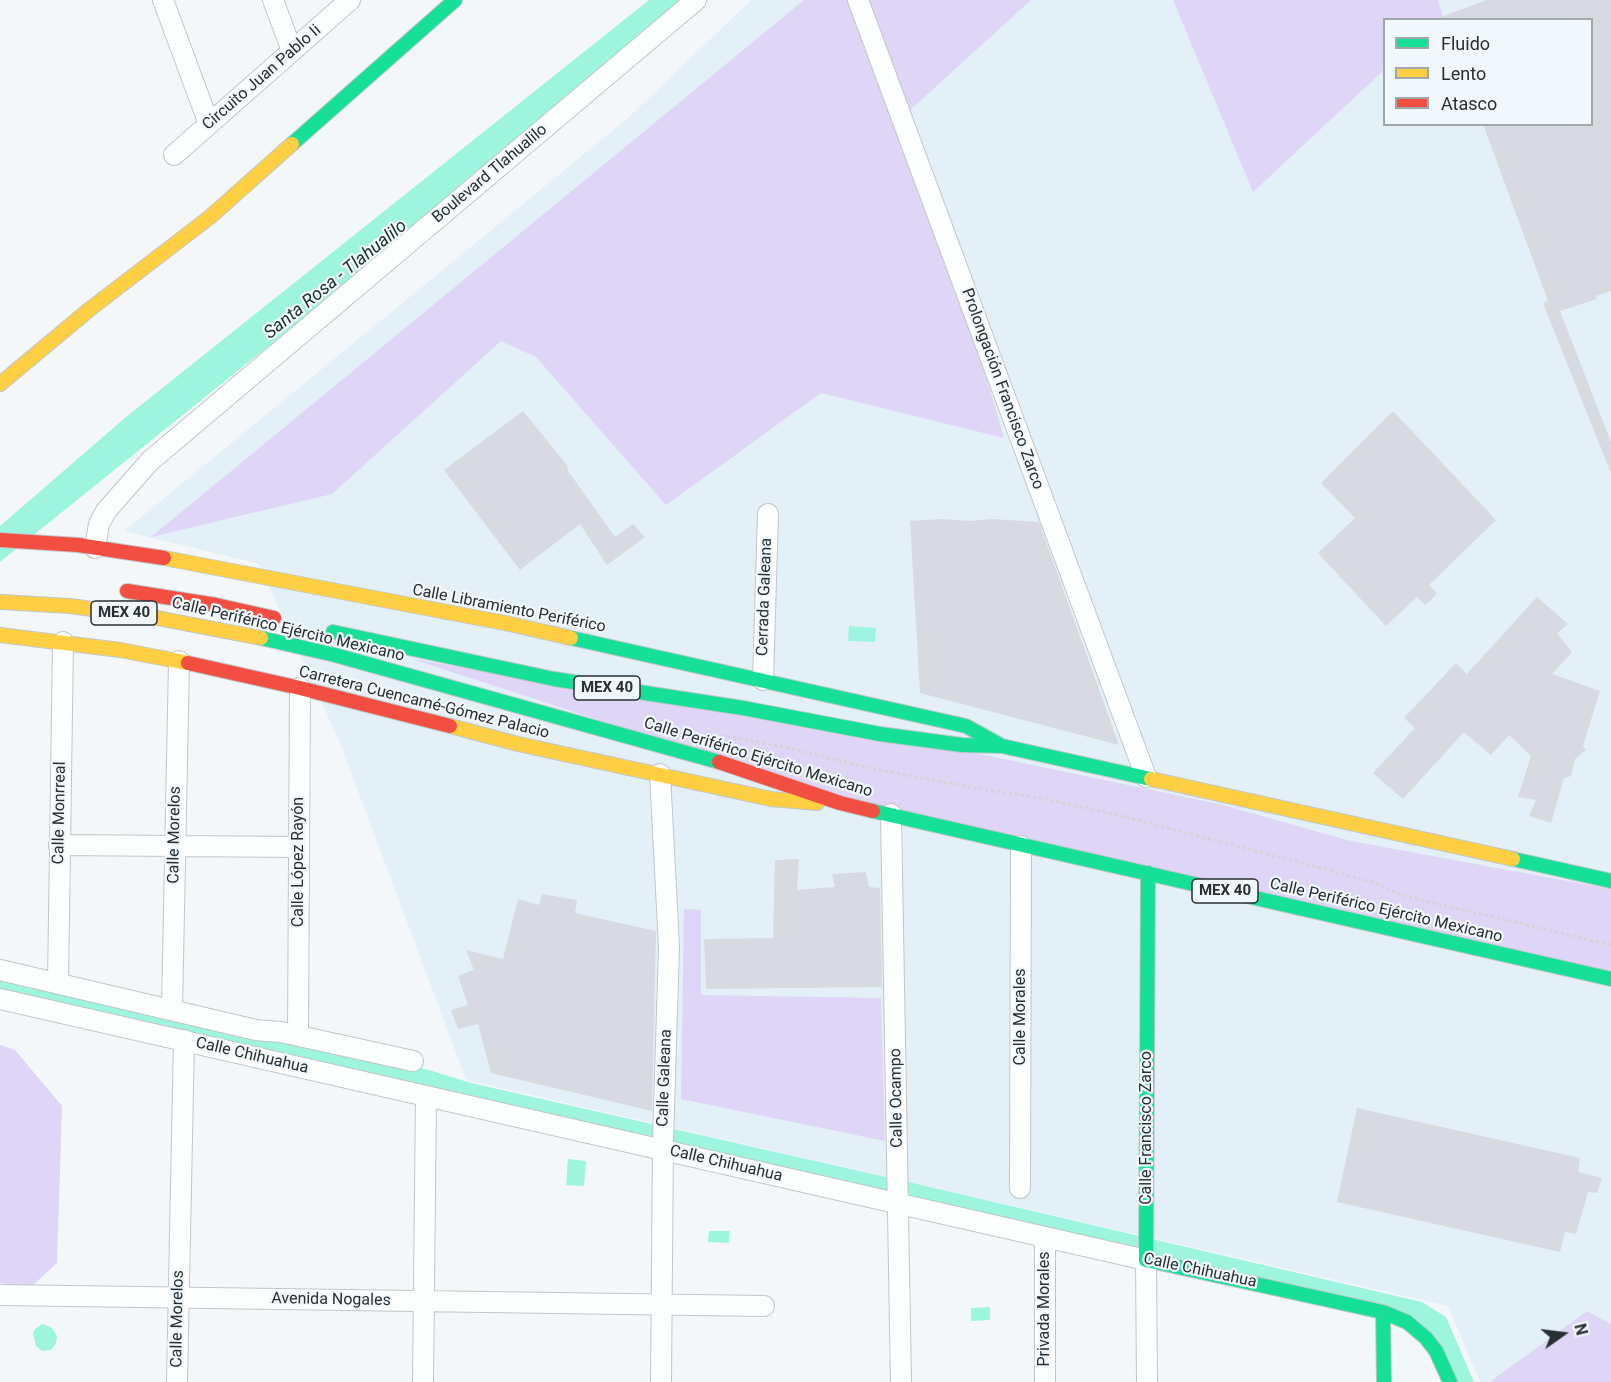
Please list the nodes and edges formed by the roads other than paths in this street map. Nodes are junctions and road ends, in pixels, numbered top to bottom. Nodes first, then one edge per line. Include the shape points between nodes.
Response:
1 (163, 0) edge
2 (273, 0) edge
3 (350, 0) edge
4 (455, 0) edge
5 (696, 0) edge
6 (858, 0) edge
7 (292, 51) junction
8 (209, 124) junction
9 (174, 155) dead end
10 (0, 384) edge
11 (768, 514) dead end
12 (0, 540) edge
13 (87, 546) junction
14 (111, 588) dead end
15 (0, 602) edge
16 (292, 622) dead end
17 (324, 630) dead end
18 (0, 635) edge
19 (63, 642) junction
20 (179, 660) junction
21 (763, 680) junction
22 (300, 688) junction
23 (1002, 746) junction
24 (660, 774) junction
25 (1146, 777) junction
26 (840, 803) junction
27 (891, 814) junction
28 (59, 845) junction
29 (175, 846) junction
30 (1021, 846) junction
31 (299, 847) junction
32 (1149, 873) junction
33 (1611, 881) edge
34 (0, 970) edge
35 (1611, 979) edge
36 (58, 984) junction
37 (0, 999) edge
38 (172, 1010) junction
39 (298, 1036) junction
40 (184, 1041) junction
41 (413, 1061) dead end
42 (426, 1096) junction
43 (664, 1145) junction
44 (1020, 1188) dead end
45 (898, 1199) junction
46 (1045, 1237) junction
47 (1145, 1255) junction
48 (0, 1295) edge
49 (178, 1297) junction
50 (423, 1301) junction
51 (662, 1305) junction
52 (764, 1306) dead end
53 (1383, 1312) junction
54 (177, 1382) edge
55 (423, 1382) edge
56 (661, 1382) edge
57 (901, 1382) edge
58 (1045, 1382) edge
59 (1147, 1382) edge
60 (1384, 1382) edge
61 (1450, 1382) edge

1 - 8 street
2 - 7 street
3 - 7 street, Circuito Juan Pablo Ii
4 - 10 main road via 210,217
5 - 13 street, Boulevard Tlahualilo via 150,460 106,511
6 - 25 street, Prolongación Francisco Zarco
7 - 8 street, Circuito Juan Pablo Ii
8 - 9 street, Circuito Juan Pablo Ii
11 - 21 street, Cerrada Galeana
12 - 13 main road, Calle Libramiento Periférico
13 - 21 main road, Calle Libramiento Periférico via 510,624
14 - 16 main road, Calle Periférico Ejército Mexicano / MEX 40
15 - 26 main road, Calle Periférico Ejército Mexicano / MEX 40 via 129,614 335,655 732,765
17 - 23 main road, Calle Periférico Ejército Mexicano / MEX 40 via 565,681 880,734
18 - 19 main road, Carretera Cuencamé-Gómez Palacio / MEX 40
19 - 20 main road, Carretera Cuencamé-Gómez Palacio / MEX 40
19 - 28 street, Calle Monrreal
20 - 22 main road, Carretera Cuencamé-Gómez Palacio / MEX 40
20 - 29 street, Calle Morelos
21 - 23 main road, Calle Libramiento Periférico via 966,726
22 - 24 main road, Carretera Cuencamé-Gómez Palacio / MEX 40 via 518,744
22 - 31 street, Calle López Rayón
23 - 25 main road, Calle Periférico Ejército Mexicano / MEX 40
24 - 26 main road, Carretera Cuencamé-Gómez Palacio / MEX 40 via 771,799
24 - 43 street, Calle Galeana via 669,947
25 - 33 main road, Calle Periférico Ejército Mexicano / MEX 40
26 - 27 main road, Calle Periférico Ejército Mexicano / MEX 40
27 - 30 main road, Calle Periférico Ejército Mexicano / MEX 40
27 - 45 street, Calle Ocampo
28 - 29 street
28 - 36 street, Calle Monrreal
29 - 31 street
29 - 38 street, Calle Morelos
30 - 32 main road, Calle Periférico Ejército Mexicano / MEX 40
30 - 44 street, Calle Morales
31 - 39 street, Calle López Rayón
32 - 35 main road, Calle Periférico Ejército Mexicano / MEX 40
32 - 47 main road, Calle Francisco Zarco
34 - 36 street
36 - 38 street
37 - 40 street, Calle Chihuahua
38 - 39 street
39 - 41 street
40 - 42 street, Calle Chihuahua
40 - 49 street, Calle Morelos
42 - 43 street, Calle Chihuahua
42 - 50 street
43 - 45 street, Calle Chihuahua
43 - 51 street, Calle Galeana
45 - 46 street, Calle Chihuahua
45 - 57 street, Calle Ocampo
46 - 47 street, Calle Chihuahua
46 - 58 street, Privada Morales
47 - 53 main road, Calle Chihuahua
47 - 59 street, Calle Francisco Zarco
48 - 49 street, Avenida Nogales
49 - 50 street, Avenida Nogales
49 - 54 street, Calle Morelos
50 - 51 street, Avenida Nogales
50 - 55 street
51 - 52 street, Avenida Nogales
51 - 56 street, Calle Galeana
53 - 60 main road
53 - 61 main road, Calle Chihuahua via 1407,1322 1426,1338

